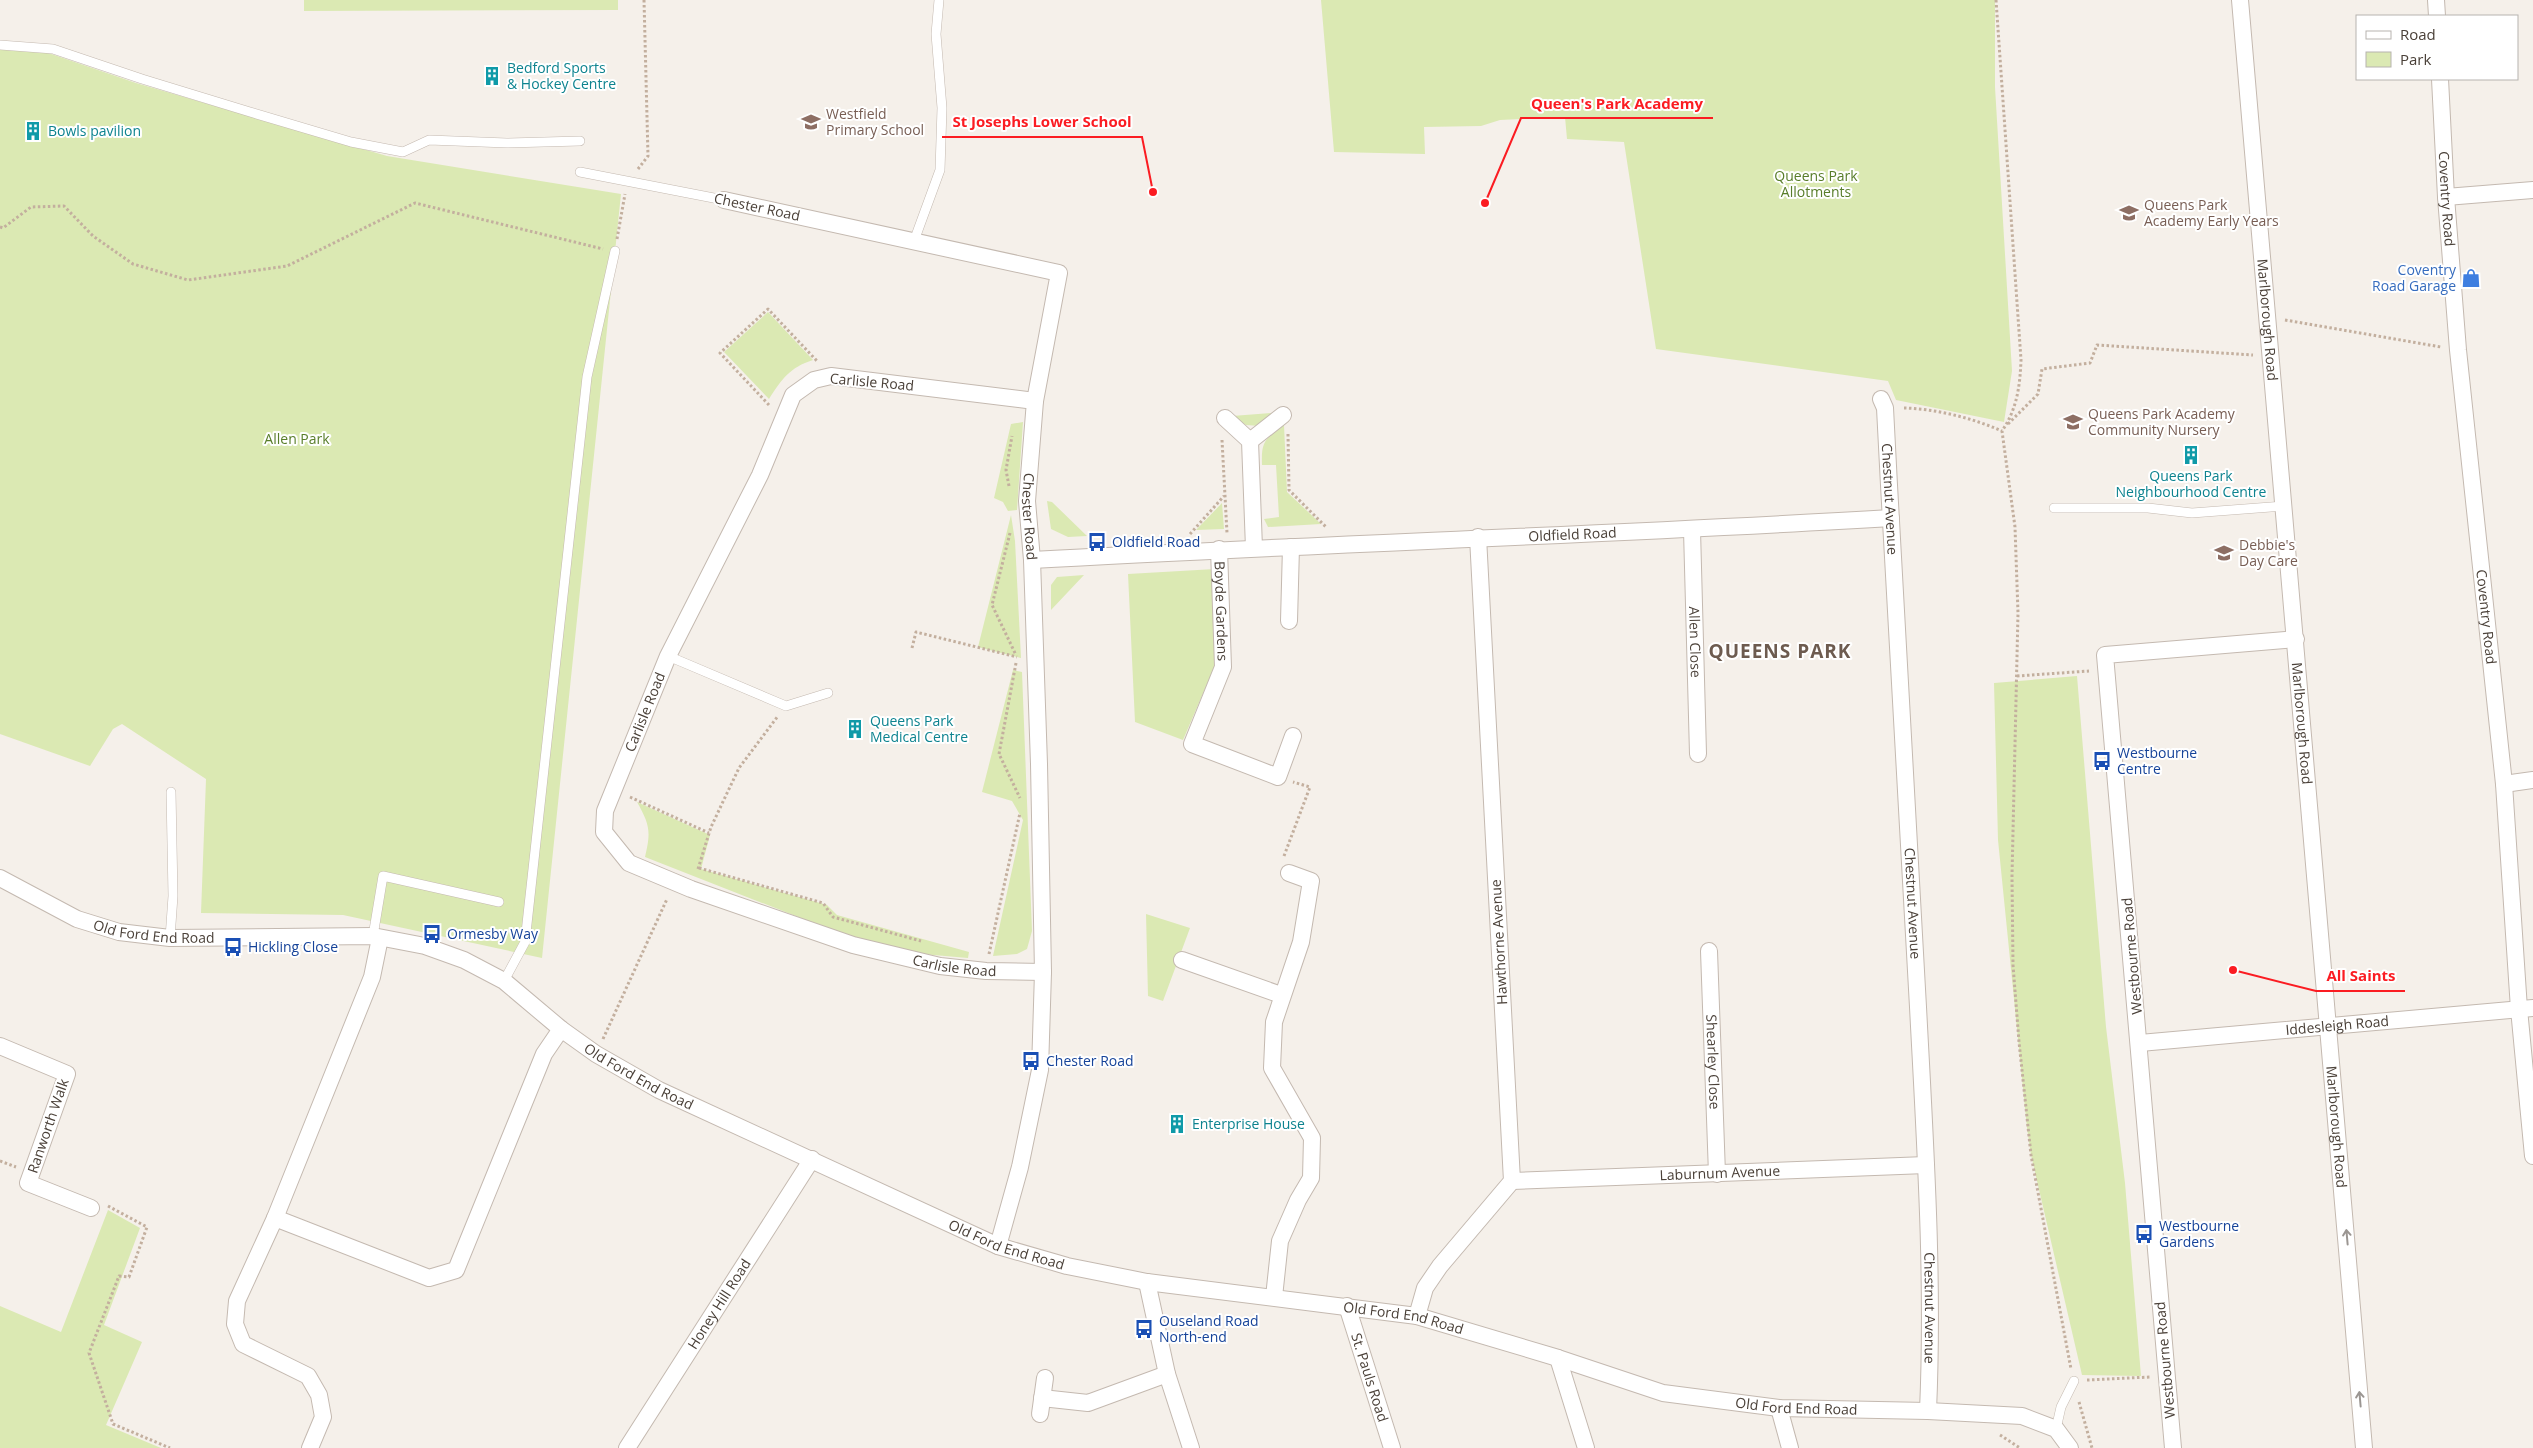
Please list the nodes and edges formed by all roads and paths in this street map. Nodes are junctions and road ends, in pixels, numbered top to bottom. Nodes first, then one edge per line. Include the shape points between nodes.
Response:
1 (644, 0) edge
2 (939, 0) edge
3 (1996, 0) edge
4 (2240, 0) edge
5 (2436, 0) edge
6 (2437, 15) edge
7 (0, 45) edge
8 (2440, 80) edge
9 (580, 141) dead end
10 (580, 172) dead end
11 (627, 182) junction
12 (2533, 190) edge
13 (2446, 197) junction
14 (724, 200) joint
15 (0, 228) edge
16 (914, 241) junction
17 (615, 251) junction
18 (2267, 317) junction
19 (2458, 350) junction
20 (2241, 354) dead end
21 (831, 376) junction
22 (1035, 402) junction
23 (1883, 403) joint
24 (1283, 415) dead end
25 (1225, 418) dead end
26 (783, 419) junction
27 (2007, 424) junction
28 (2002, 431) junction
29 (1012, 434) dead end
30 (1250, 441) junction
31 (1009, 488) dead end
32 (1225, 496) dead end
33 (2284, 506) junction
34 (2054, 508) dead end
35 (1890, 518) junction
36 (1013, 524) dead end
37 (1692, 530) junction
38 (1478, 537) junction
39 (1291, 547) junction
40 (1254, 548) junction
41 (1219, 549) junction
42 (1184, 551) junction
43 (1032, 560) junction
44 (1289, 621) dead end
45 (2296, 639) junction
46 (912, 648) dead end
47 (668, 656) junction
48 (1017, 657) junction
49 (2105, 670) junction
50 (2017, 676) junction
51 (828, 693) dead end
52 (786, 706) junction
53 (1294, 736) dead end
54 (1698, 754) dead end
55 (1278, 777) junction
56 (2533, 780) edge
57 (2504, 784) junction
58 (614, 789) junction
59 (171, 792) dead end
60 (1022, 802) dead end
61 (1020, 811) dead end
62 (709, 833) junction
63 (699, 868) junction
64 (1290, 873) joint
65 (0, 878) edge
66 (674, 882) junction
67 (691, 888) junction
68 (499, 902) dead end
69 (377, 937) junction
70 (170, 938) junction
71 (924, 941) dead end
72 (990, 950) junction
73 (1709, 951) dead end
74 (1182, 960) dead end
75 (984, 964) junction
76 (1043, 972) junction
77 (504, 981) junction
78 (1281, 995) junction
79 (2526, 1008) edge
80 (2329, 1024) junction
81 (561, 1029) junction
82 (2140, 1043) junction
83 (0, 1046) edge
84 (596, 1054) junction
85 (2533, 1156) edge
86 (812, 1159) junction
87 (1926, 1165) junction
88 (1717, 1174) junction
89 (1512, 1181) junction
90 (91, 1208) joint
91 (275, 1218) junction
92 (998, 1246) junction
93 (1147, 1282) junction
94 (1274, 1297) junction
95 (1347, 1306) junction
96 (1417, 1316) junction
97 (1558, 1358) junction
98 (1167, 1374) junction
99 (2166, 1376) junction
100 (1045, 1378) dead end
101 (2074, 1381) junction
102 (1779, 1408) junction
103 (1928, 1411) junction
104 (2079, 1417) dead end
105 (2084, 1420) junction
106 (2056, 1429) junction
107 (170, 1448) edge
108 (310, 1448) edge
109 (627, 1448) edge
110 (1192, 1448) edge
111 (1392, 1448) edge
112 (1586, 1448) edge
113 (1790, 1448) edge
114 (2070, 1448) edge
115 (2092, 1448) edge
116 (2173, 1448) edge
117 (2364, 1448) edge

1 - 11 path via 648,156
2 - 16 lane via 936,34 942,108 940,170
3 - 27 path via 2021,360 2019,390
4 - 18 street, Marlborough Road
5 - 6 street
7 - 9 lane via 53,49 259,115 351,142 402,152 429,140
8 - 13 street, Coventry Road
10 - 11 lane, Chester Road
11 - 14 lane, Chester Road
11 - 17 path
12 - 13 street
13 - 19 street, Coventry Road
14 - 16 street, Chester Road
15 - 17 path via 31,207 64,206 93,236 133,264 188,280 287,266 415,203
16 - 22 street, Chester Road via 1058,273
17 - 77 lane via 587,377 524,942
18 - 19 path
18 - 33 street, Marlborough Road
19 - 57 street, Coventry Road
20 - 27 path via 2097,346 2090,363 2042,369 2038,394
21 - 22 street, Carlisle Road
21 - 26 street, Carlisle Road via 814,380 794,395
21 - 26 path via 768,309 720,353
22 - 43 street, Chester Road via 1027,501
23 - 28 path via 1980,421
23 - 35 street, Chestnut Avenue
24 - 30 street
25 - 30 street
26 - 47 street, Carlisle Road via 760,475
27 - 28 path
28 - 50 path via 2015,527
29 - 31 path via 1006,470
30 - 40 street
32 - 42 path via 1190,534
33 - 34 lane via 2192,514 2148,508
33 - 45 street, Marlborough Road
35 - 37 street, Oldfield Road
35 - 87 street, Chestnut Avenue
36 - 48 path via 992,605
37 - 38 street, Oldfield Road
37 - 54 street, Allen Close
38 - 39 street, Oldfield Road
38 - 89 street, Hawthorne Avenue
39 - 40 street, Oldfield Road
39 - 44 street
40 - 41 street, Oldfield Road
41 - 42 street, Oldfield Road
41 - 55 street, Boyde Gardens via 1223,667 1192,744
42 - 43 street, Oldfield Road
43 - 76 street, Chester Road
45 - 49 street via 2105,655
45 - 80 street, Marlborough Road
46 - 48 path via 916,632
47 - 52 lane
47 - 58 street, Carlisle Road
48 - 60 path via 999,754
49 - 50 path
49 - 82 street, Westbourne Road
50 - 101 path via 2012,876 2013,965 2019,1042 2031,1155
51 - 52 lane
52 - 62 path via 739,768
53 - 55 street
55 - 64 path via 1310,787 1279,870
56 - 57 street
57 - 79 street, Coventry Road
58 - 62 path
58 - 66 street, Carlisle Road via 605,811 604,832 629,863
59 - 70 lane via 173,896
61 - 72 path
62 - 63 path
63 - 67 path
63 - 71 path via 823,904 833,917
64 - 78 street via 1311,881 1301,942
65 - 70 street, Old Ford End Road via 77,919 119,932
66 - 67 street, Carlisle Road
66 - 84 path
67 - 75 street, Carlisle Road via 853,945 940,966
68 - 69 lane via 383,876
69 - 70 street, Old Ford End Road
69 - 77 street, Old Ford End Road via 425,946 464,960
69 - 91 street via 372,977
72 - 75 path
72 - 75 path
73 - 88 street, Shearley Close
74 - 78 street
75 - 76 street, Carlisle Road
76 - 92 street, Chester Road via 1040,1070 1020,1166
77 - 81 street, Old Ford End Road
78 - 94 street via 1274,1022 1272,1068 1312,1138 1311,1178 1280,1241
79 - 80 street, Iddesleigh Road
79 - 85 street, Coventry Road
80 - 82 street, Iddesleigh Road
117 -> 80 street, Marlborough Road
81 - 84 street, Old Ford End Road
81 - 91 street via 544,1054 456,1270 429,1278
82 - 99 street, Westbourne Road
83 - 90 street, Ranworth Walk via 67,1074 28,1183
84 - 86 street, Old Ford End Road via 660,1090
86 - 92 street, Old Ford End Road
86 - 109 street, Honey Hill Road
87 - 88 street, Laburnum Avenue
87 - 103 street, Chestnut Avenue via 1931,1340
88 - 89 street, Laburnum Avenue
89 - 96 street via 1440,1266 1425,1288
90 - 107 path via 105,1205 147,1227 129,1277 119,1276 88,1353 113,1424
91 - 108 street via 237,1301 235,1324 243,1344 308,1376 312,1382 319,1395 323,1418
92 - 93 street, Old Ford End Road via 1067,1266
93 - 94 street, Old Ford End Road
93 - 98 street
94 - 95 street, Old Ford End Road
95 - 96 street, Old Ford End Road
95 - 111 street, St. Pauls Road
96 - 97 street, Old Ford End Road
97 - 102 street, Old Ford End Road via 1663,1393
97 - 112 street
98 - 100 street via 1088,1403 1041,1406
98 - 110 street
99 - 101 path
99 - 116 street, Westbourne Road
101 - 105 path
101 - 106 lane via 2061,1407
102 - 103 street, Old Ford End Road
102 - 113 street
103 - 106 street, Old Ford End Road via 2022,1416
104 - 105 path
105 - 115 path
106 - 114 street

